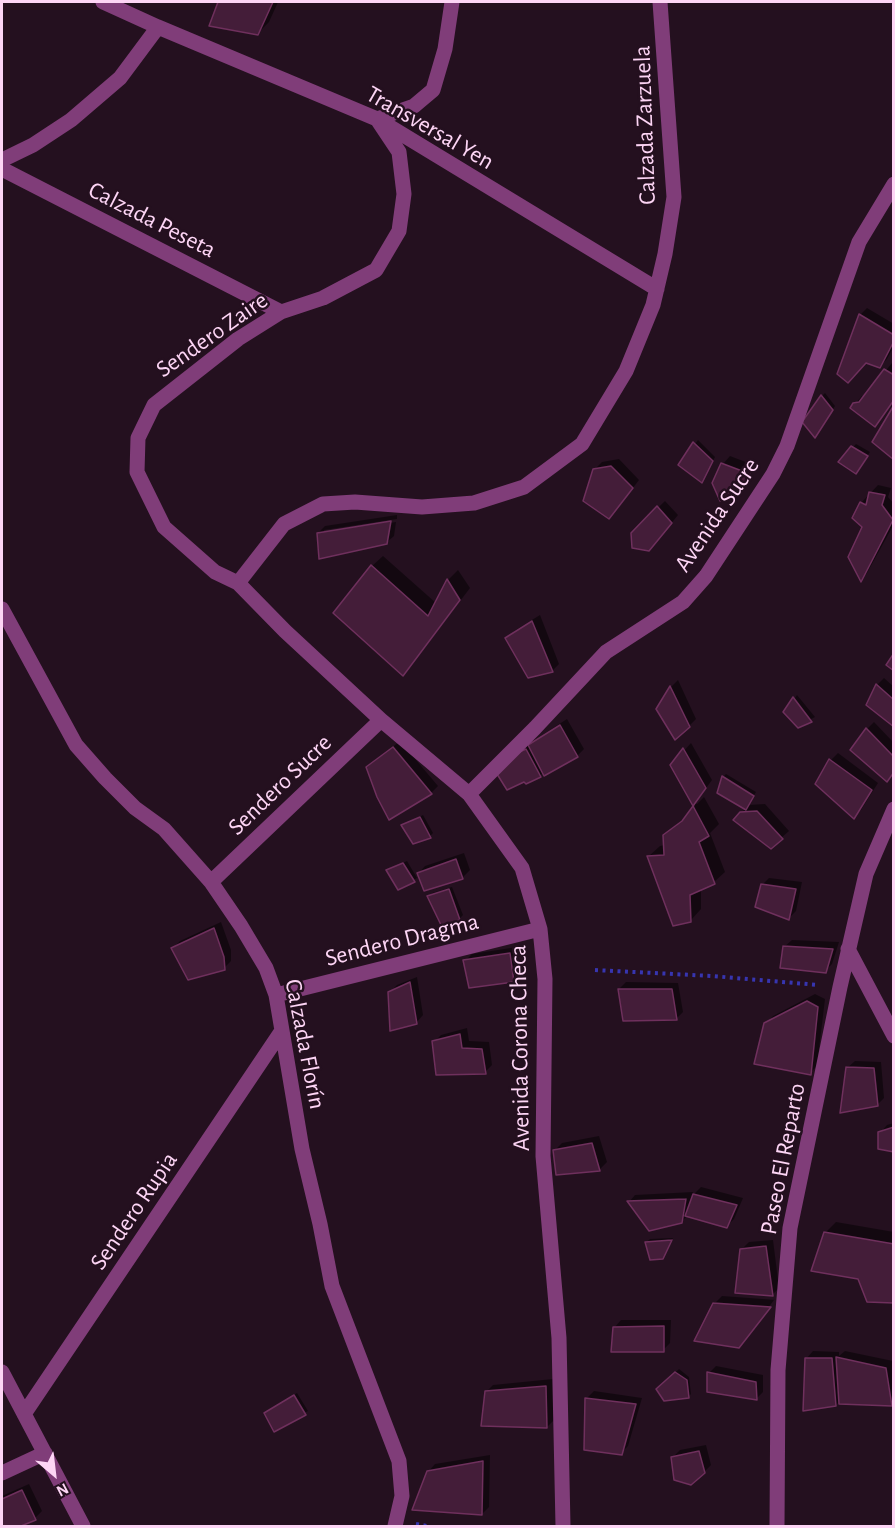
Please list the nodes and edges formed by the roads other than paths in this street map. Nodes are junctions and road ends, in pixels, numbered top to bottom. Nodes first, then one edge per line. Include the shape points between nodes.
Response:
1 (103, 2) edge
2 (452, 2) edge
3 (660, 2) edge
4 (158, 27) junction
5 (377, 118) junction
6 (2, 160) edge
7 (2, 169) edge
8 (894, 184) edge
9 (657, 289) junction
10 (281, 312) junction
11 (238, 583) junction
12 (2, 609) edge
13 (381, 720) junction
14 (470, 794) junction
15 (894, 809) edge
16 (211, 882) junction
17 (540, 929) junction
18 (848, 949) junction
19 (276, 995) junction
20 (281, 1032) junction
21 (894, 1036) edge
22 (2, 1372) edge
23 (24, 1414) junction
24 (45, 1453) junction
25 (2, 1473) edge
26 (84, 1527) edge
27 (395, 1527) edge
28 (563, 1527) edge
29 (777, 1527) edge

1 - 4 street, Transversal Yen
2 - 5 street via 445,49 433,90 414,106
3 - 9 street, Calzada Zarzuela via 674,197
4 - 5 street, Transversal Yen
4 - 6 street via 120,78 71,120
5 - 9 street, Transversal Yen
5 - 10 street, Sendero Zaire via 399,152 405,194 399,231 375,270 323,298
7 - 10 street, Calzada Peseta
8 - 14 street, Avenida Sucre via 859,242 787,446 706,576 683,602 606,652
9 - 11 street, Calzada Zarzuela via 626,371 582,444 524,488 474,502 422,507 322,504 284,524
10 - 11 street, Sendero Zaire via 238,339 154,405 138,438 137,472 164,527 214,572
11 - 13 street, Avenida Corona Checa
12 - 16 street, Calzada Florín via 76,745 135,808 164,829
13 - 14 street, Avenida Corona Checa
13 - 16 street, Sendero Sucre
14 - 17 street, Avenida Corona Checa via 522,868
15 - 18 street, Paseo El Reparto via 866,874
16 - 19 street, Calzada Florín via 266,968
17 - 19 street, Sendero Dragma
17 - 28 street, Avenida Corona Checa via 545,979 543,1156 559,1338
18 - 21 street
18 - 29 street, Paseo El Reparto via 790,1228 778,1370
19 - 20 street, Calzada Florín
20 - 23 street, Sendero Rupia
20 - 27 street, Calzada Florín via 332,1286 399,1461 402,1496
22 - 23 street
23 - 24 street
24 - 25 street
24 - 26 street

